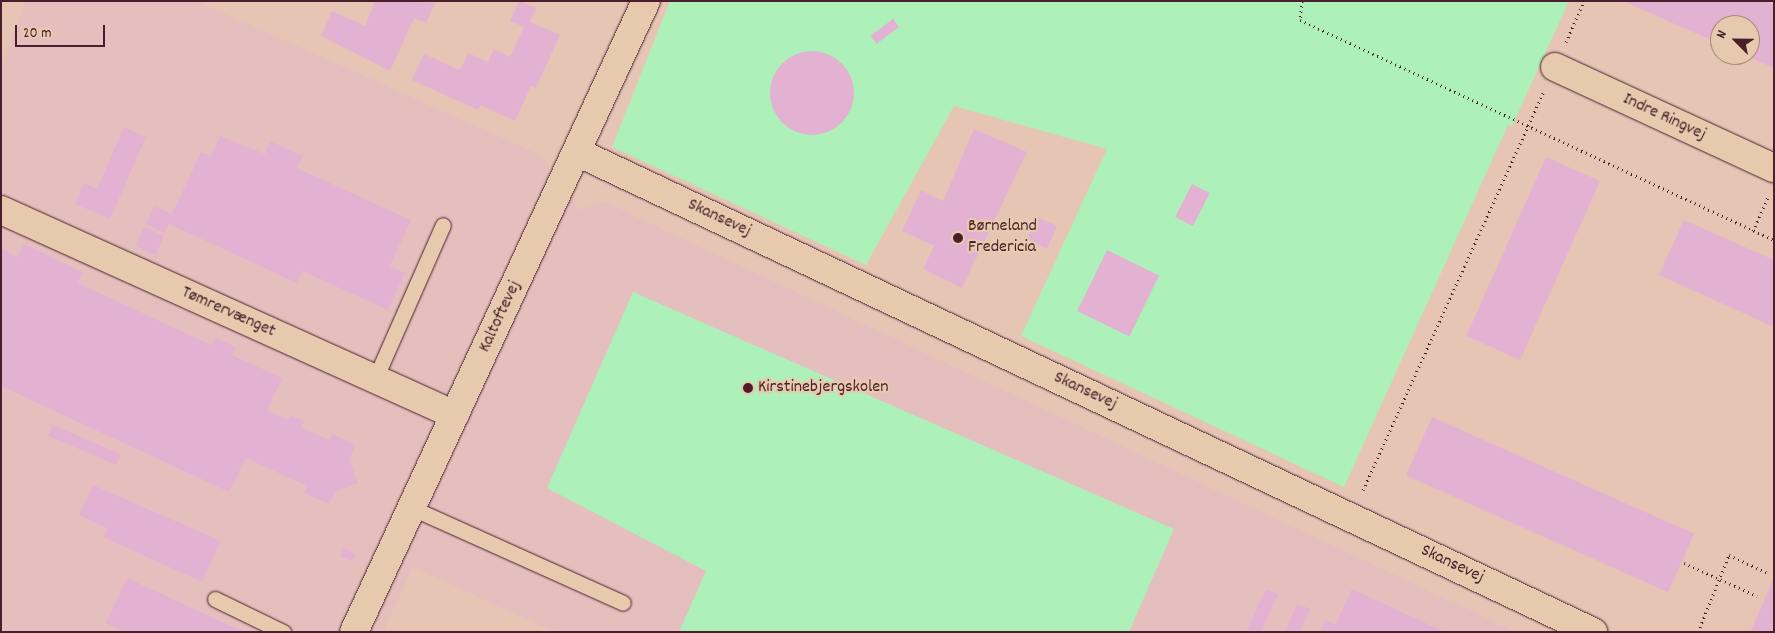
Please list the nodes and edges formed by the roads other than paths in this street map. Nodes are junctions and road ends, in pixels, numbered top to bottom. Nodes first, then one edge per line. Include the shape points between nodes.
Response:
1 (637, 4) edge
2 (1555, 67) road end
3 (577, 152) junction
4 (1772, 179) edge
5 (1, 210) edge
6 (443, 225) dead end
7 (375, 379) junction
8 (455, 415) junction
9 (412, 508) junction
10 (215, 599) dead end
11 (624, 603) dead end
12 (283, 632) edge
13 (354, 632) edge
14 (1593, 632) edge

1 - 3 street, Kaltoftevej
2 - 4 street, Indre Ringvej
3 - 8 street, Kaltoftevej
3 - 14 street, Skansevej
5 - 7 street, Tømrervænget
6 - 7 lane
7 - 8 street, Tømrervænget
8 - 9 street, Kaltoftevej
9 - 11 lane
9 - 13 street, Kaltoftevej
10 - 12 lane

